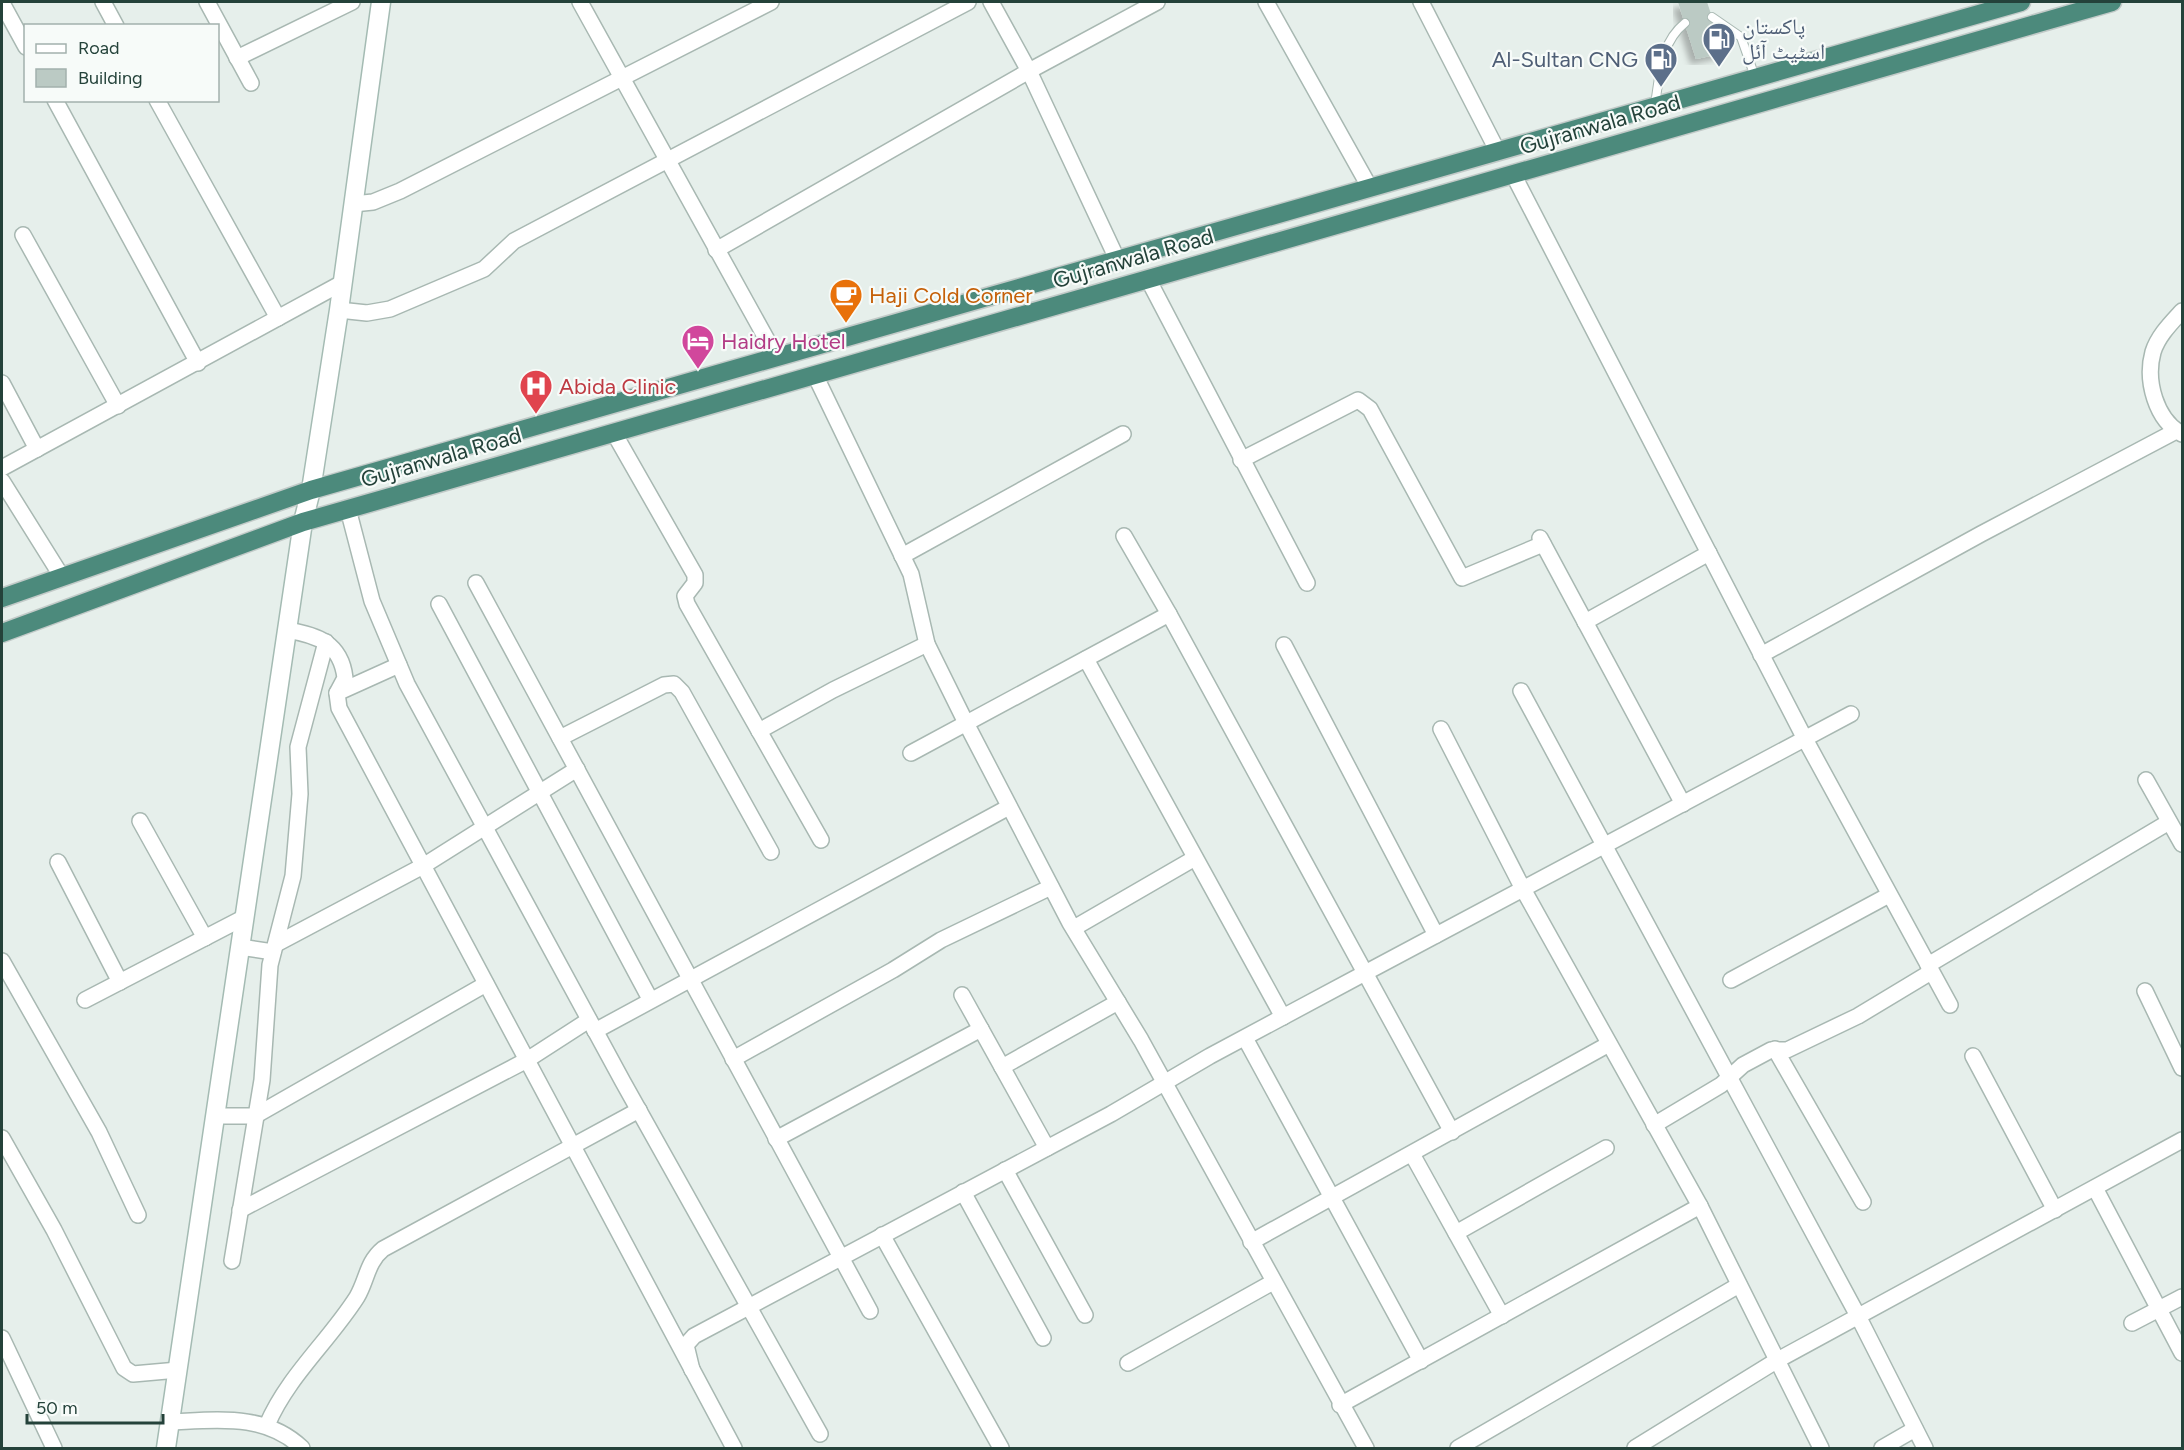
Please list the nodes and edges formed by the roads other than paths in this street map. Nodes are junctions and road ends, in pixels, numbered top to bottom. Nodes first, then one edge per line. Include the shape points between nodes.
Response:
1 (102, 2) edge
2 (207, 2) edge
3 (352, 2) edge
4 (381, 2) edge
5 (771, 2) edge
6 (968, 2) edge
7 (991, 2) edge
8 (1157, 2) edge
9 (1266, 2) edge
10 (1421, 2) edge
11 (2021, 2) edge
12 (2112, 2) edge
13 (2, 3) edge
14 (583, 3) edge
15 (1712, 17) dead end
16 (1685, 23) dead end
17 (115, 24) edge
18 (219, 24) edge
19 (219, 24) edge
20 (24, 43) edge
21 (237, 58) junction
22 (1029, 71) junction
23 (623, 77) junction
24 (1755, 77) junction
25 (251, 83) dead end
26 (56, 102) edge
27 (158, 102) edge
28 (1761, 102) junction
29 (1655, 106) junction
30 (1498, 152) junction
31 (667, 161) junction
32 (1513, 174) junction
33 (1370, 189) junction
34 (353, 204) junction
35 (23, 235) dead end
36 (716, 250) junction
37 (1118, 261) junction
38 (1148, 279) junction
39 (342, 283) junction
40 (339, 310) junction
41 (2182, 311) edge
42 (278, 318) junction
43 (777, 358) junction
44 (198, 363) junction
45 (815, 375) junction
46 (2, 383) edge
47 (118, 406) junction
48 (614, 433) junction
49 (2179, 433) edge
50 (1123, 434) dead end
51 (37, 449) junction
52 (1240, 460) junction
53 (2, 468) edge
54 (2, 481) edge
55 (311, 490) junction
56 (348, 509) junction
57 (303, 522) junction
58 (1124, 536) dead end
59 (1709, 553) junction
60 (902, 556) junction
61 (62, 576) junction
62 (476, 583) dead end
63 (1307, 583) dead end
64 (2, 598) edge
65 (439, 604) dead end
66 (1169, 614) junction
67 (1585, 622) junction
68 (287, 630) junction
69 (2, 633) edge
70 (326, 642) junction
71 (927, 644) junction
72 (1284, 645) dead end
73 (1761, 655) junction
74 (1086, 659) junction
75 (399, 665) junction
76 (1521, 691) dead end
77 (337, 693) junction
78 (1851, 714) dead end
79 (966, 723) junction
80 (1441, 729) dead end
81 (759, 732) junction
82 (560, 738) junction
83 (1805, 739) junction
84 (911, 753) dead end
85 (577, 769) junction
86 (2146, 780) dead end
87 (540, 792) junction
88 (1683, 804) junction
89 (1009, 807) junction
90 (140, 821) dead end
91 (2169, 822) junction
92 (484, 827) junction
93 (821, 840) dead end
94 (2182, 844) edge
95 (1605, 845) junction
96 (771, 852) dead end
97 (1195, 858) junction
98 (58, 862) dead end
99 (423, 866) junction
100 (1051, 887) junction
101 (1523, 889) junction
102 (1890, 895) junction
103 (245, 917) junction
104 (1074, 928) junction
105 (1436, 935) junction
106 (205, 938) junction
107 (240, 947) junction
108 (274, 948) junction
109 (2, 961) edge
110 (1930, 969) junction
111 (1365, 973) junction
112 (689, 977) junction
113 (1731, 980) dead end
114 (120, 982) junction
115 (486, 984) junction
116 (2145, 991) dead end
117 (962, 995) dead end
118 (650, 999) junction
119 (86, 1000) dead end
120 (1118, 1002) junction
121 (1950, 1005) dead end
122 (1283, 1017) junction
123 (592, 1025) junction
124 (981, 1029) junction
125 (1245, 1038) junction
126 (1609, 1044) junction
127 (1775, 1049) junction
128 (1973, 1056) dead end
129 (734, 1059) junction
130 (526, 1060) junction
131 (1002, 1067) junction
132 (2182, 1068) edge
133 (1730, 1078) junction
134 (1164, 1083) junction
135 (639, 1110) junction
136 (215, 1116) junction
137 (254, 1116) junction
138 (1654, 1125) junction
139 (1452, 1132) junction
140 (2, 1138) edge
141 (776, 1139) junction
142 (2182, 1140) edge
143 (573, 1147) junction
144 (1047, 1148) junction
145 (1606, 1148) dead end
146 (1412, 1154) junction
147 (1005, 1170) junction
148 (2095, 1188) junction
149 (963, 1192) junction
150 (1332, 1198) junction
151 (1863, 1202) dead end
152 (1700, 1206) junction
153 (240, 1210) junction
154 (2055, 1210) junction
155 (138, 1215) dead end
156 (1456, 1233) junction
157 (882, 1235) junction
158 (1251, 1242) junction
159 (840, 1257) junction
160 (232, 1261) dead end
161 (1272, 1282) junction
162 (1739, 1285) junction
163 (2182, 1297) edge
164 (748, 1308) junction
165 (2160, 1308) junction
166 (870, 1311) dead end
167 (1085, 1315) dead end
168 (1502, 1316) junction
169 (1858, 1316) junction
170 (2132, 1323) dead end
171 (2, 1338) edge
172 (1043, 1338) dead end
173 (2182, 1353) edge
174 (1421, 1360) junction
175 (1776, 1361) junction
176 (1128, 1363) dead end
177 (178, 1370) junction
178 (692, 1370) junction
179 (1340, 1405) junction
180 (170, 1422) junction
181 (267, 1425) junction
182 (1915, 1429) junction
183 (820, 1434) dead end
184 (54, 1449) edge
185 (166, 1449) edge
186 (302, 1449) edge
187 (734, 1449) edge
188 (1001, 1449) edge
189 (1366, 1449) edge
190 (1458, 1449) edge
191 (1635, 1449) edge
192 (1821, 1449) edge
193 (1882, 1449) edge
194 (1925, 1449) edge

1 - 17 street
2 - 18 street
3 - 21 street
4 - 34 main road
5 - 23 street
6 - 31 street
7 - 22 street
8 - 22 street
9 - 33 street
10 - 30 street
11 - 24 highway, Gujranwala Road
12 - 28 highway, Gujranwala Road
13 - 20 street
14 - 23 street
15 - 24 lane via 1741,37
16 - 29 lane via 1663,53
19 - 21 street
21 - 25 street
22 - 36 street
22 - 37 street
23 - 31 street
23 - 34 street via 400,191 373,202
24 - 28 highway
24 - 29 highway, Gujranwala Road
26 - 44 street
27 - 42 street
28 - 32 highway, Gujranwala Road
29 - 30 highway, Gujranwala Road
30 - 33 highway, Gujranwala Road
31 - 36 street
31 - 40 street via 514,241 484,269 390,309 367,313
32 - 38 highway, Gujranwala Road
32 - 59 street
33 - 37 highway, Gujranwala Road
34 - 39 main road
35 - 47 street
36 - 43 street
37 - 43 highway, Gujranwala Road
38 - 45 highway, Gujranwala Road
38 - 52 street
39 - 40 main road
39 - 42 street
40 - 55 main road
41 - 49 street via 2160,338 2151,365 2153,396 2163,416
42 - 44 street
43 - 55 highway, Gujranwala Road
44 - 47 street
45 - 48 highway, Gujranwala Road
45 - 60 street
46 - 51 street
47 - 51 street
48 - 56 highway, Gujranwala Road
48 - 81 street via 695,575 695,583 685,596 687,604
49 - 73 street via 1981,534
50 - 60 street
51 - 53 street
52 - 63 street
52 - 67 street via 1358,400 1370,409 1459,576 1469,578 1541,541
54 - 61 street
55 - 57 main road
55 - 61 highway, Gujranwala Road
56 - 57 highway, Gujranwala Road
56 - 75 street via 372,601
57 - 68 main road
57 - 69 highway, Gujranwala Road
58 - 66 street
59 - 67 street
59 - 73 street
60 - 71 street via 911,574
61 - 64 highway, Gujranwala Road
62 - 82 street
65 - 87 street
66 - 74 street
66 - 111 street
67 - 88 street
68 - 70 street via 314,635
68 - 103 main road
70 - 77 street via 344,673
70 - 108 street via 298,747 300,794 293,876
71 - 79 street
71 - 81 street
72 - 105 street
73 - 83 street
74 - 79 street
74 - 97 street
75 - 77 street
75 - 92 street
76 - 95 street
77 - 99 street via 339,708
78 - 83 street
79 - 84 street
79 - 89 street
80 - 101 street
81 - 93 street
82 - 85 street
82 - 96 street via 664,685 674,684
83 - 88 street
83 - 102 street
85 - 87 street
85 - 112 street
86 - 91 street
87 - 92 street
87 - 118 street
88 - 95 street
89 - 100 street
89 - 112 street
90 - 106 street
91 - 94 street
91 - 110 street
92 - 99 street
92 - 123 street
95 - 101 street
95 - 133 street
97 - 104 street
97 - 122 street
98 - 114 street
99 - 108 street
99 - 115 street
100 - 104 street
100 - 129 street via 914,955
101 - 105 street
101 - 126 street
102 - 110 street
102 - 113 street
103 - 106 street
103 - 107 main road
104 - 120 street
105 - 111 street
106 - 114 street
107 - 108 street
107 - 136 main road
108 - 137 street via 265,1010 262,1080
109 - 155 street via 99,1132
110 - 121 street
110 - 127 street via 1858,1016 1786,1050
111 - 122 street
111 - 139 street
112 - 118 street
112 - 129 street
114 - 119 street
115 - 130 street
115 - 137 street
116 - 132 street
117 - 124 street
118 - 123 street
120 - 131 street
120 - 134 street
122 - 125 street
123 - 130 street
123 - 135 street
124 - 131 street
124 - 141 street
125 - 134 street
125 - 150 street
126 - 138 street
126 - 139 street
127 - 133 street via 1738,1068
127 - 151 street
128 - 154 street
129 - 141 street
130 - 143 street
130 - 153 street
131 - 144 street
133 - 138 street
133 - 169 street
134 - 144 street
134 - 158 street
135 - 143 street
135 - 164 street
136 - 137 street
136 - 177 main road
137 - 153 street
138 - 152 street
139 - 146 street
140 - 177 street via 124,1368 133,1374
141 - 159 street
142 - 148 street
143 - 178 street
143 - 181 street via 379,1252 370,1263 357,1297 284,1393
144 - 147 street
145 - 156 street
146 - 150 street
146 - 156 street
147 - 149 street
147 - 167 street
148 - 154 street
148 - 165 street
149 - 157 street
149 - 172 street
150 - 158 street
150 - 174 street
152 - 162 street
152 - 168 street
153 - 160 street
154 - 169 street
156 - 168 street
157 - 159 street
157 - 188 street
158 - 161 street
159 - 164 street
159 - 166 street
161 - 176 street
161 - 179 street
162 - 175 street
162 - 190 street
163 - 165 street
164 - 178 street via 690,1339 686,1346
164 - 183 street
165 - 170 street
165 - 173 street
168 - 174 street
169 - 175 street
169 - 182 street
171 - 184 street
174 - 179 street
175 - 191 street
175 - 192 street
177 - 180 main road
178 - 187 street
179 - 189 street
180 - 181 street via 245,1420
180 - 185 main road
181 - 186 street
182 - 193 street
182 - 194 street

